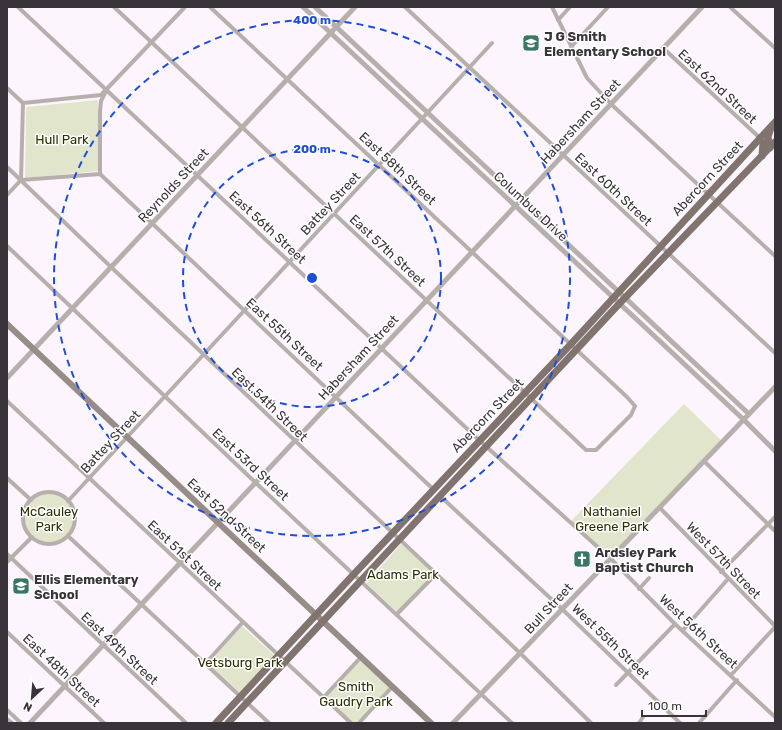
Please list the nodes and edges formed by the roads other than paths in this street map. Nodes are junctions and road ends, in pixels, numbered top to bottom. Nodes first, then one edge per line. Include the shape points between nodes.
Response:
1 (18, 7) edge
2 (114, 7) edge
3 (185, 7) edge
4 (210, 7) edge
5 (303, 7) edge
6 (315, 7) edge
7 (355, 7) edge
8 (405, 7) edge
9 (552, 7) edge
10 (570, 7) edge
11 (608, 7) edge
12 (702, 7) edge
13 (730, 7) edge
14 (558, 20) junction
15 (337, 27) junction
16 (331, 34) junction
17 (152, 42) junction
18 (492, 43) dead end
19 (571, 47) junction
20 (663, 48) junction
21 (775, 48) edge
22 (469, 67) junction
23 (288, 78) junction
24 (7, 88) edge
25 (107, 91) junction
26 (23, 103) junction
27 (611, 104) junction
28 (427, 113) junction
29 (422, 118) junction
30 (773, 124) edge
31 (242, 127) junction
32 (760, 138) junction
33 (775, 142) edge
34 (772, 150) edge
35 (563, 155) junction
36 (762, 156) junction
37 (379, 165) junction
38 (7, 167) edge
39 (100, 174) junction
40 (197, 176) junction
41 (21, 180) junction
42 (709, 194) junction
43 (7, 195) edge
44 (521, 201) junction
45 (718, 203) junction
46 (515, 207) junction
47 (334, 213) junction
48 (151, 224) junction
49 (7, 246) edge
50 (660, 246) junction
51 (472, 252) junction
52 (668, 254) junction
53 (775, 256) edge
54 (290, 261) junction
55 (110, 268) junction
56 (618, 292) junction
57 (613, 298) junction
58 (625, 298) junction
59 (427, 300) junction
60 (619, 304) junction
61 (72, 309) junction
62 (244, 310) junction
63 (7, 324) edge
64 (571, 344) junction
65 (382, 348) junction
66 (34, 350) junction
67 (578, 350) junction
68 (775, 353) edge
69 (204, 355) junction
70 (7, 378) edge
71 (775, 387) edge
72 (525, 392) junction
73 (165, 396) junction
74 (336, 397) junction
75 (532, 398) junction
76 (7, 401) edge
77 (750, 414) junction
78 (744, 420) junction
79 (127, 437) junction
80 (479, 440) junction
81 (294, 441) junction
82 (486, 446) junction
83 (775, 451) edge
84 (705, 462) junction
85 (7, 478) edge
86 (89, 478) junction
87 (256, 483) junction
88 (433, 490) junction
89 (440, 495) junction
90 (31, 500) junction
91 (68, 501) junction
92 (660, 508) junction
93 (775, 517) edge
94 (218, 522) junction
95 (768, 524) junction
96 (775, 531) edge
97 (393, 533) junction
98 (68, 536) junction
99 (32, 537) junction
100 (399, 539) junction
101 (7, 554) edge
102 (11, 558) junction
103 (611, 559) junction
104 (7, 562) edge
105 (180, 563) junction
106 (721, 572) junction
107 (354, 574) junction
108 (436, 574) junction
109 (649, 578) dead end
110 (728, 579) junction
111 (360, 580) junction
112 (640, 589) junction
113 (141, 605) junction
114 (561, 608) junction
115 (316, 614) junction
116 (397, 614) junction
117 (323, 620) junction
118 (242, 623) junction
119 (675, 624) junction
120 (775, 626) edge
121 (683, 630) junction
122 (7, 632) edge
123 (103, 645) junction
124 (520, 653) junction
125 (278, 656) junction
126 (360, 657) junction
127 (285, 662) junction
128 (205, 664) junction
129 (628, 672) junction
130 (731, 675) junction
131 (737, 680) junction
132 (616, 685) dead end
133 (64, 686) junction
134 (393, 686) junction
135 (481, 695) junction
136 (241, 696) junction
137 (324, 698) junction
138 (247, 702) junction
139 (7, 710) edge
140 (643, 717) dead end
141 (775, 717) edge
142 (7, 719) edge
143 (12, 723) edge
144 (21, 723) edge
145 (30, 723) edge
146 (104, 723) edge
147 (186, 723) edge
148 (216, 723) edge
149 (228, 723) edge
150 (269, 723) edge
151 (350, 723) edge
152 (359, 723) edge
153 (432, 723) edge
154 (453, 723) edge
155 (512, 723) edge
156 (591, 723) edge
157 (639, 723) edge
158 (680, 723) edge
159 (699, 723) edge

1 - 25 street, East 56th Street
2 - 17 street, East 57th Street
3 - 17 street
4 - 23 street, East 58th Street
5 - 16 street, Columbus Drive
6 - 15 street, Columbus Drive
7 - 15 street, Reynolds Street
8 - 22 street, East 60th Street
9 - 14 street
10 - 14 street
11 - 19 street
12 - 20 street, Habersham Street
13 - 21 street
14 - 19 street
15 - 16 street, Reynolds Street
15 - 28 street, Columbus Drive
16 - 23 street, Reynolds Street
16 - 29 street, Columbus Drive
17 - 25 street
17 - 31 street, East 57th Street
18 - 22 street, Battey Street
19 - 27 street via 587,78
20 - 27 street, Habersham Street
20 - 32 street, East 62nd Street
22 - 28 street, Battey Street
22 - 35 street, East 60th Street
23 - 31 street, Reynolds Street
23 - 37 street, East 58th Street
24 - 26 street
25 - 26 street via 98,96
25 - 39 street via 101,101 100,111
25 - 40 street, East 56th Street
26 - 41 street
27 - 35 street, Habersham Street
27 - 42 street
28 - 29 street, Battey Street
28 - 44 street, Columbus Drive
29 - 37 street, Battey Street
29 - 46 street, Columbus Drive
30 - 32 main road, Abercorn Street
30 - 34 main road via 768,137
31 - 40 street, Reynolds Street
31 - 47 street, East 57th Street
32 - 36 main road
32 - 42 main road, Abercorn Street
33 - 34 main road, Abercorn Street
34 - 36 main road, Abercorn Street
35 - 44 street, Habersham Street
35 - 50 street, East 60th Street
36 - 45 main road, Abercorn Street
37 - 47 street, Battey Street
37 - 51 street, East 58th Street
38 - 41 street, East 54th Street
39 - 41 street
39 - 48 street, East 55th Street
40 - 48 street, Reynolds Street
40 - 54 street, East 56th Street
41 - 43 street
41 - 55 street, East 54th Street
42 - 45 street
42 - 50 main road, Abercorn Street
44 - 46 street, Habersham Street
44 - 56 street, Columbus Drive
45 - 52 main road, Abercorn Street
45 - 53 street
46 - 51 street, Habersham Street
46 - 57 street, Columbus Drive
47 - 54 street, Battey Street
47 - 59 street, East 57th Street
48 - 55 street, Reynolds Street
48 - 62 street, East 55th Street
49 - 61 street, East 53rd Street
50 - 52 street, East 60th Street
50 - 56 main road, Abercorn Street
51 - 59 street, Habersham Street
51 - 64 street, East 58th Street
52 - 58 main road, Abercorn Street
52 - 68 street, East 60th Street
54 - 62 street, Battey Street
54 - 65 street, East 56th Street
55 - 61 street, Reynolds Street
55 - 69 street, East 54th Street
56 - 57 main road, Abercorn Street
56 - 58 street, Columbus Drive
57 - 60 street, Columbus Drive
57 - 64 main road, Abercorn Street
58 - 60 main road, Abercorn Street
58 - 77 street, Columbus Drive
59 - 65 street, Habersham Street
59 - 72 street, East 57th Street
60 - 67 main road, Abercorn Street
60 - 78 street, Columbus Drive
61 - 66 street, Reynolds Street
61 - 73 street, East 53rd Street
62 - 69 street, Battey Street
62 - 74 street, East 55th Street
63 - 66 main road, East 52nd Street
64 - 67 street, East 58th Street
64 - 72 main road, Abercorn Street
65 - 74 street, Habersham Street
65 - 80 street, East 56th Street
66 - 70 street, Reynolds Street
66 - 79 main road, East 52nd Street
67 - 75 main road, Abercorn Street
67 - 75 street, East 57th Street via 635,406 631,414 596,450 586,450
69 - 73 street, Battey Street
69 - 81 street, East 54th Street
71 - 77 street, Bull Street
72 - 75 street, East 57th Street
72 - 80 main road, Abercorn Street
73 - 79 street, Battey Street
73 - 87 street, East 53rd Street
74 - 81 street, Habersham Street
74 - 88 street, East 55th Street
75 - 82 main road, Abercorn Street
76 - 86 street, East 51st Street
77 - 78 street, Bull Street
78 - 83 street, Columbus Drive
78 - 84 street, Bull Street
79 - 86 street, Battey Street
79 - 94 main road, East 52nd Street
80 - 82 street, East 56th Street
80 - 88 main road, Abercorn Street
81 - 87 street, Habersham Street
81 - 97 street, East 54th Street
82 - 89 main road, Abercorn Street
82 - 103 street, East 56th Street
84 - 92 street, Bull Street
84 - 95 street
85 - 90 street
86 - 91 street, Battey Street
86 - 105 street, East 51st Street
87 - 94 street, Habersham Street
87 - 107 street, East 53rd Street
88 - 89 street, East 55th Street
88 - 97 main road, Abercorn Street
89 - 100 main road, Abercorn Street
89 - 114 street, East 55th Street
90 - 91 street via 51,492
90 - 99 street via 24,520
91 - 98 street via 75,519
92 - 103 street, Bull Street
92 - 106 street, West 57th Street
93 - 95 street
94 - 105 street, Habersham Street
94 - 115 main road, East 52nd Street
95 - 96 street
95 - 106 street
97 - 100 street, East 54th Street
97 - 107 main road, Abercorn Street
98 - 99 street via 62,541 50,544
98 - 113 street
99 - 102 street
100 - 108 street, East 54th Street
100 - 111 main road, Abercorn Street
101 - 102 street, East 49th Street
102 - 104 street
102 - 123 street, East 49th Street
103 - 112 street, West 56th Street
103 - 114 street, Bull Street
105 - 113 street, Habersham Street
105 - 118 street, East 51st Street
106 - 110 street, West 57th Street
107 - 111 street, East 53rd Street
107 - 115 main road, Abercorn Street
108 - 116 street
108 - 124 street, East 54th Street
109 - 112 street
110 - 120 street, West 57th Street
110 - 121 street
111 - 116 street, East 53rd Street
111 - 117 main road, Abercorn Street
112 - 119 street, West 56th Street
113 - 123 street, Habersham Street
113 - 128 street
114 - 124 street, Bull Street
114 - 129 street, West 55th Street
115 - 117 main road, East 52nd Street
115 - 125 main road, Abercorn Street
116 - 135 street, East 53rd Street
117 - 126 main road, East 52nd Street
117 - 127 main road, Abercorn Street
118 - 125 street, East 51st Street
118 - 128 street
119 - 121 street, West 56th Street
119 - 129 street
120 - 130 street
121 - 130 street, West 56th Street
122 - 133 street, East 48th Street
123 - 133 street, Habersham Street
123 - 147 street, East 49th Street
124 - 135 street, Bull Street
124 - 156 street, East 54th Street
125 - 127 street, East 51st Street
125 - 136 main road, Abercorn Street
126 - 134 main road, East 52nd Street
126 - 137 street
127 - 137 street, East 51st Street
127 - 138 main road, Abercorn Street
128 - 136 street
129 - 132 street
129 - 158 street, West 55th Street
130 - 131 street, West 56th Street
131 - 141 street, West 56th Street
131 - 159 street
133 - 145 street, Habersham Street
133 - 146 street, East 48th Street
134 - 152 street
134 - 153 main road, East 52nd Street
135 - 154 street, Bull Street
135 - 155 street, East 53rd Street
136 - 138 street
136 - 148 main road, Abercorn Street
137 - 151 street, East 51st Street
138 - 149 main road, Abercorn Street
138 - 150 street
139 - 144 street
140 - 157 street
142 - 143 street

